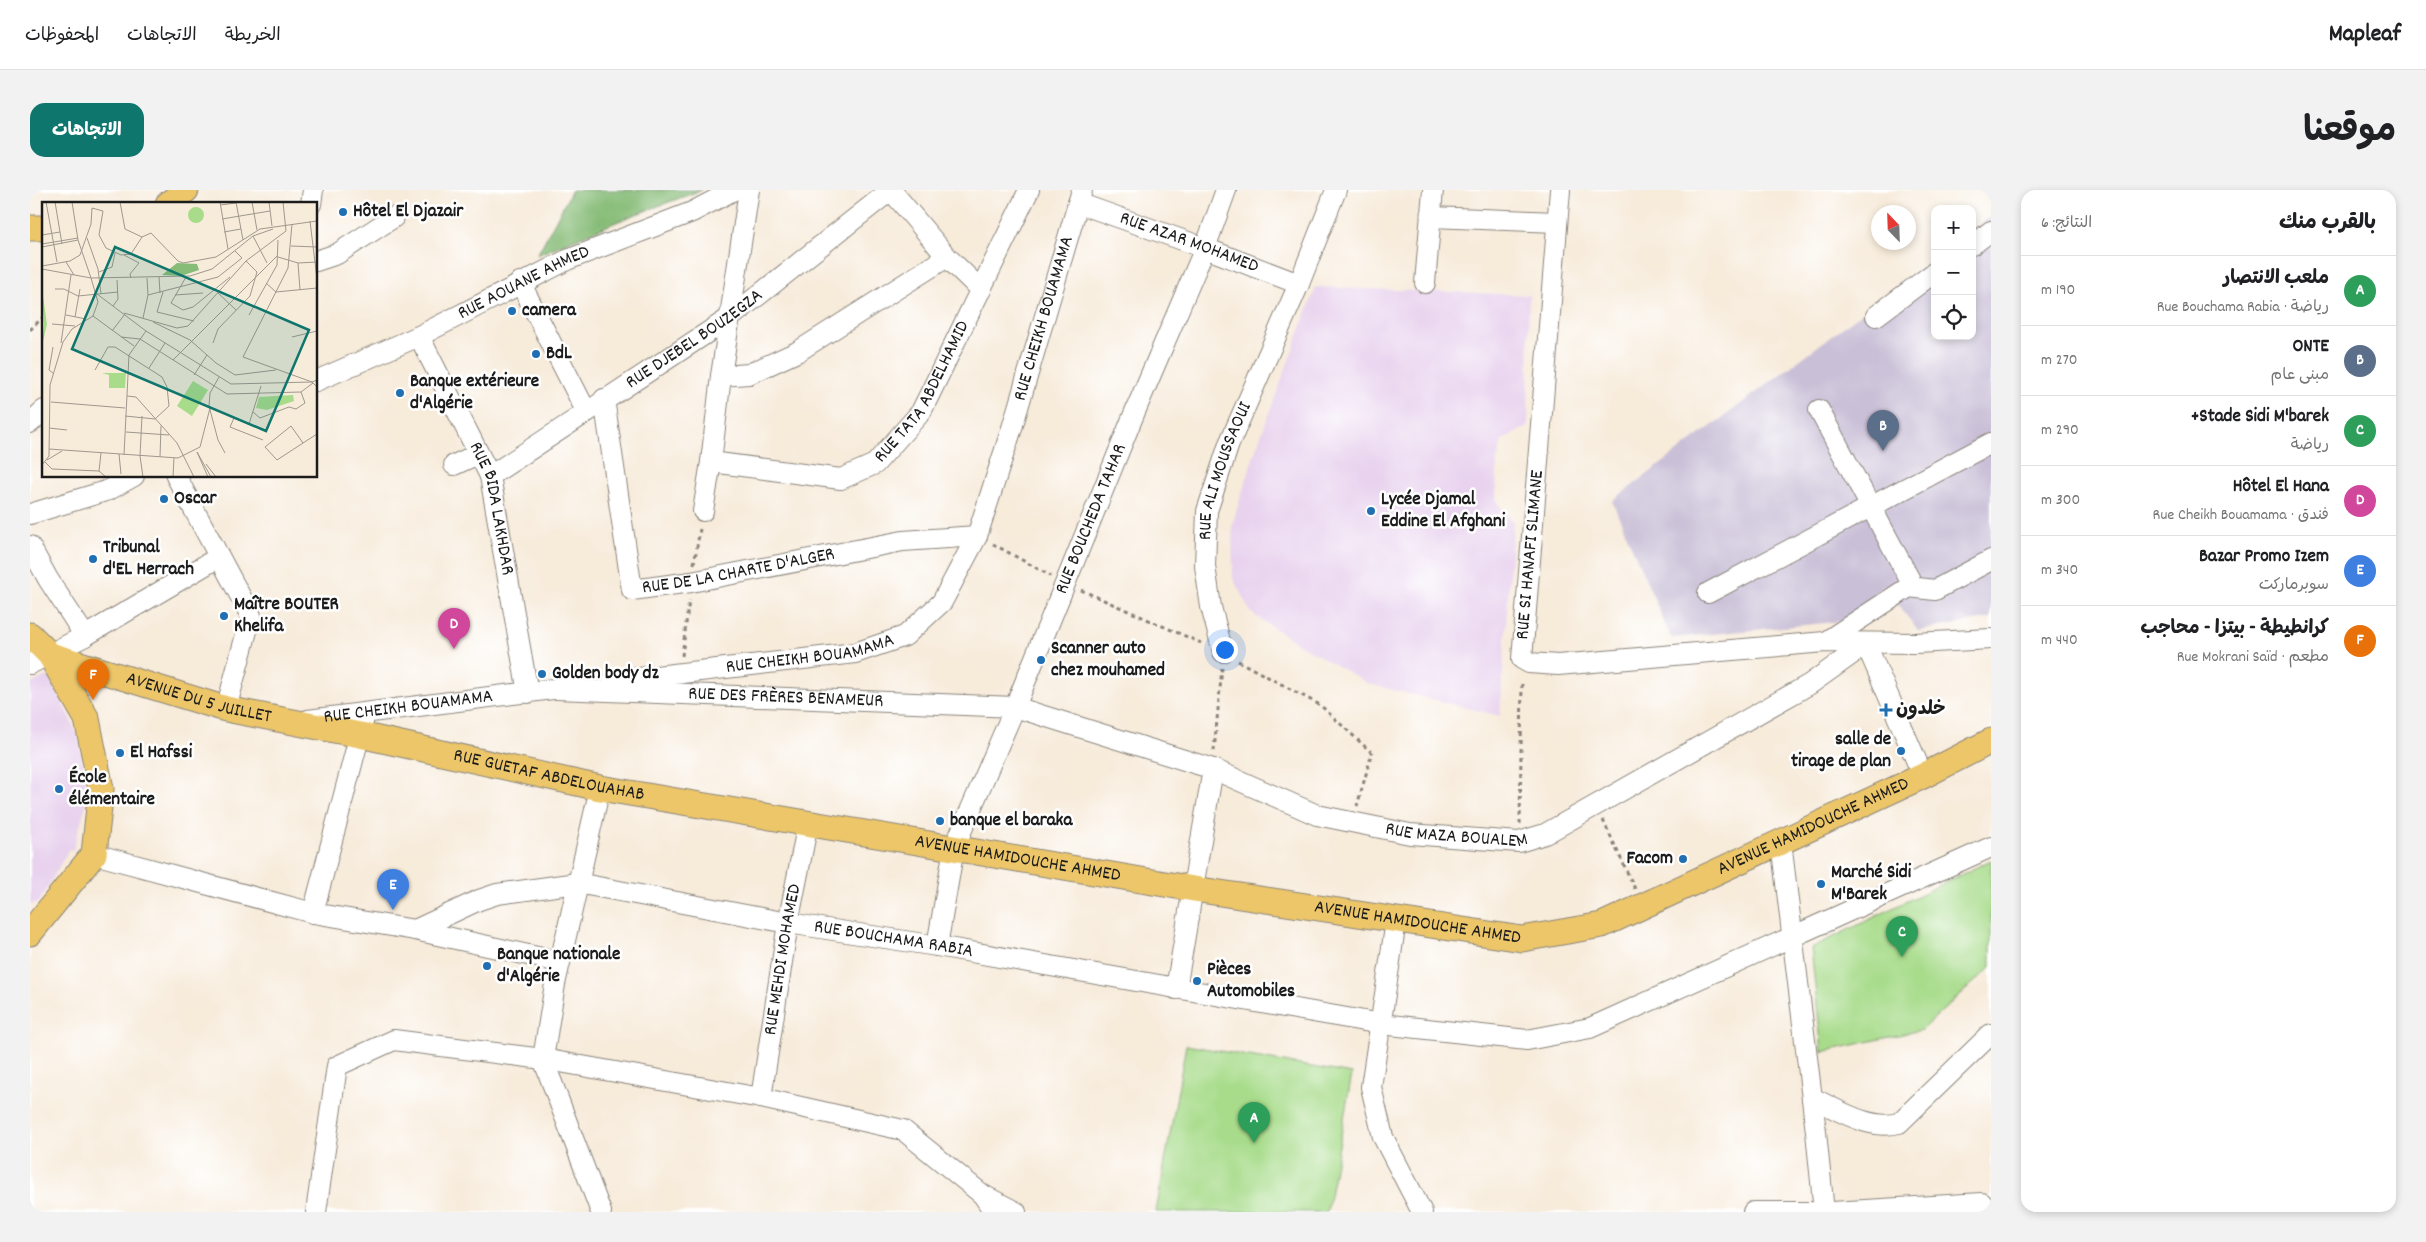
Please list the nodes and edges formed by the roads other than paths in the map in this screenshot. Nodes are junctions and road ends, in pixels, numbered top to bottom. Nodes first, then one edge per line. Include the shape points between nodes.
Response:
1 (186, 190) edge
2 (734, 190) edge
3 (749, 190) edge
4 (891, 190) edge
5 (1029, 190) edge
6 (1226, 190) edge
7 (1336, 190) edge
8 (1433, 190) edge
9 (1560, 190) edge
10 (1080, 197) edge
11 (171, 202) edge
12 (394, 217) dead end
13 (1431, 217) junction
14 (1557, 222) junction
15 (1991, 231) edge
16 (1976, 242) edge
17 (1206, 248) junction
18 (947, 258) junction
19 (318, 260) edge
20 (1931, 275) edge
21 (520, 282) junction
22 (1425, 283) dead end
23 (1299, 284) junction
24 (981, 290) junction
25 (1876, 316) dead end
26 (731, 317) junction
27 (419, 336) junction
28 (721, 376) junction
29 (318, 380) edge
30 (604, 399) junction
31 (1819, 410) dead end
32 (586, 411) junction
33 (42, 412) edge
34 (30, 423) edge
35 (1991, 443) edge
36 (478, 454) junction
37 (711, 462) junction
38 (454, 465) dead end
39 (490, 476) junction
40 (130, 478) edge
41 (177, 478) edge
42 (1871, 506) junction
43 (703, 511) road end
44 (30, 514) edge
45 (977, 536) junction
46 (30, 546) edge
47 (219, 557) junction
48 (1991, 560) edge
49 (1909, 587) junction
50 (1708, 593) dead end
51 (30, 635) edge
52 (85, 636) junction
53 (1991, 639) edge
54 (1826, 642) junction
55 (1866, 644) junction
56 (1223, 652) road end
57 (40, 660) edge
58 (557, 689) junction
59 (528, 693) junction
60 (1015, 708) junction
61 (226, 709) junction
62 (290, 723) joint
63 (362, 724) junction
64 (1991, 741) edge
65 (1213, 769) junction
66 (1924, 776) junction
67 (600, 788) junction
68 (808, 823) junction
69 (1781, 842) junction
70 (1991, 847) edge
71 (954, 848) junction
72 (94, 854) junction
73 (577, 883) junction
74 (1194, 889) junction
75 (40, 911) edge
76 (314, 913) junction
77 (1396, 921) junction
78 (788, 923) junction
79 (415, 930) junction
80 (30, 933) edge
81 (1793, 938) junction
82 (937, 946) junction
83 (560, 962) junction
84 (1176, 989) junction
85 (1381, 1024) junction
86 (1991, 1034) edge
87 (544, 1059) junction
88 (761, 1098) junction
89 (1812, 1098) junction
90 (1982, 1203) dead end
91 (989, 1204) edge
92 (1773, 1211) edge
93 (316, 1212) edge
94 (601, 1212) edge
95 (1016, 1212) edge
96 (1422, 1212) edge
97 (1753, 1212) edge
98 (1811, 1212) edge
99 (1824, 1212) edge
100 (1832, 1212) edge

1 - 11 main road
2 - 21 street, RUE AOUANE AHMED via 692,212 567,260
3 - 26 street
4 - 18 street
4 - 26 street, RUE DJEBEL BOUZEGZA
5 - 24 street, RUE TATA ABDELHAMID
6 - 17 street, RUE BOUCHEDA TAHAR
7 - 23 street, RUE ALI MOUSSAOUI
8 - 13 street
9 - 14 street, RUE SI HANAFI SLIMANE
10 - 17 street, RUE AZAR MOHAMED
10 - 45 street, RUE CHEIKH BOUAMAMA
12 - 19 street via 337,254
13 - 14 street
13 - 22 street
14 - 54 street, RUE SI HANAFI SLIMANE via 1522,659 1540,664 1576,664
15 - 16 street
17 - 23 street, RUE AZAR MOHAMED
17 - 60 street, RUE BOUCHEDA TAHAR
18 - 24 street
18 - 28 street via 798,352 749,374
20 - 25 street
21 - 27 street, RUE AOUANE AHMED
21 - 32 street
23 - 56 street, RUE ALI MOUSSAOUI via 1229,444 1207,511 1205,566 1211,607
24 - 37 street, RUE TATA ABDELHAMID via 921,412 874,464 841,479
26 - 28 street
26 - 30 street, RUE DJEBEL BOUZEGZA
27 - 29 street, RUE AOUANE AHMED
27 - 36 street, RUE BIDA LAKHDAR
28 - 37 street
30 - 32 street, RUE DJEBEL BOUZEGZA
30 - 45 street, RUE DE LA CHARTE D'ALGER via 632,590 693,574 903,541
31 - 42 street
32 - 39 street, RUE DJEBEL BOUZEGZA
33 - 34 street
35 - 42 street
36 - 38 street
36 - 39 street, RUE BIDA LAKHDAR
37 - 43 street
39 - 59 street, RUE BIDA LAKHDAR
40 - 44 street via 109,490
41 - 47 street
42 - 49 street via 1907,571
42 - 50 street
45 - 58 street, RUE CHEIKH BOUAMAMA via 942,602 905,636 855,654
46 - 52 street
47 - 52 street
47 - 61 street via 251,618
48 - 49 street via 1936,590
49 - 54 street
51 - 57 main road
52 - 57 street
53 - 55 street, RUE SI HANAFI SLIMANE
54 - 55 street, RUE SI HANAFI SLIMANE
55 - 65 street, RUE MAZA BOUALEM via 1810,684 1545,834 1520,842 1410,834 1317,815
55 - 66 street
57 - 61 main road, AVENUE DU 5 JUILLET
57 - 72 main road via 87,719 101,789
58 - 59 street, RUE CHEIKH BOUAMAMA
58 - 60 street, RUE DES FRÈRES BENAMEUR
59 - 63 street, RUE CHEIKH BOUAMAMA
60 - 65 street, RUE MAZA BOUALEM
60 - 71 street, RUE BOUCHEDA TAHAR
61 - 62 main road, AVENUE DU 5 JUILLET
62 - 63 main road, RUE GUETAF ABDELOUAHAB
63 - 67 main road, RUE GUETAF ABDELOUAHAB
63 - 76 street
64 - 66 main road, AVENUE HAMIDOUCHE AHMED
65 - 74 street
66 - 69 main road, AVENUE HAMIDOUCHE AHMED
67 - 68 main road, RUE GUETAF ABDELOUAHAB
67 - 73 street
68 - 71 main road, AVENUE HAMIDOUCHE AHMED
68 - 78 street, RUE MEHDI MOHAMED
69 - 77 main road, AVENUE HAMIDOUCHE AHMED via 1602,925 1522,939
69 - 81 street
70 - 81 street, RUE BOUCHAMA RABIA
71 - 74 main road, AVENUE HAMIDOUCHE AHMED
71 - 82 street, RUE BOUCHEDA TAHAR
72 - 75 main road
72 - 76 street
73 - 78 street, RUE BOUCHAMA RABIA
73 - 79 street, RUE BOUCHAMA RABIA via 497,894
73 - 83 street
74 - 77 main road, AVENUE HAMIDOUCHE AHMED
74 - 84 street
75 - 80 main road
76 - 79 street
77 - 85 street
78 - 82 street, RUE BOUCHAMA RABIA
78 - 88 street, RUE MEHDI MOHAMED
79 - 83 street
81 - 85 street, RUE BOUCHAMA RABIA via 1590,1028 1527,1040
81 - 89 street
82 - 84 street, RUE BOUCHAMA RABIA
83 - 87 street
84 - 85 street, RUE BOUCHAMA RABIA
85 - 96 street via 1371,1087 1383,1138
86 - 89 street via 1899,1123 1873,1125
87 - 88 street
87 - 93 street via 394,1040 337,1066
87 - 94 street
88 - 91 street via 904,1130
89 - 99 street
90 - 100 street
91 - 95 street
92 - 97 street
92 - 98 street

